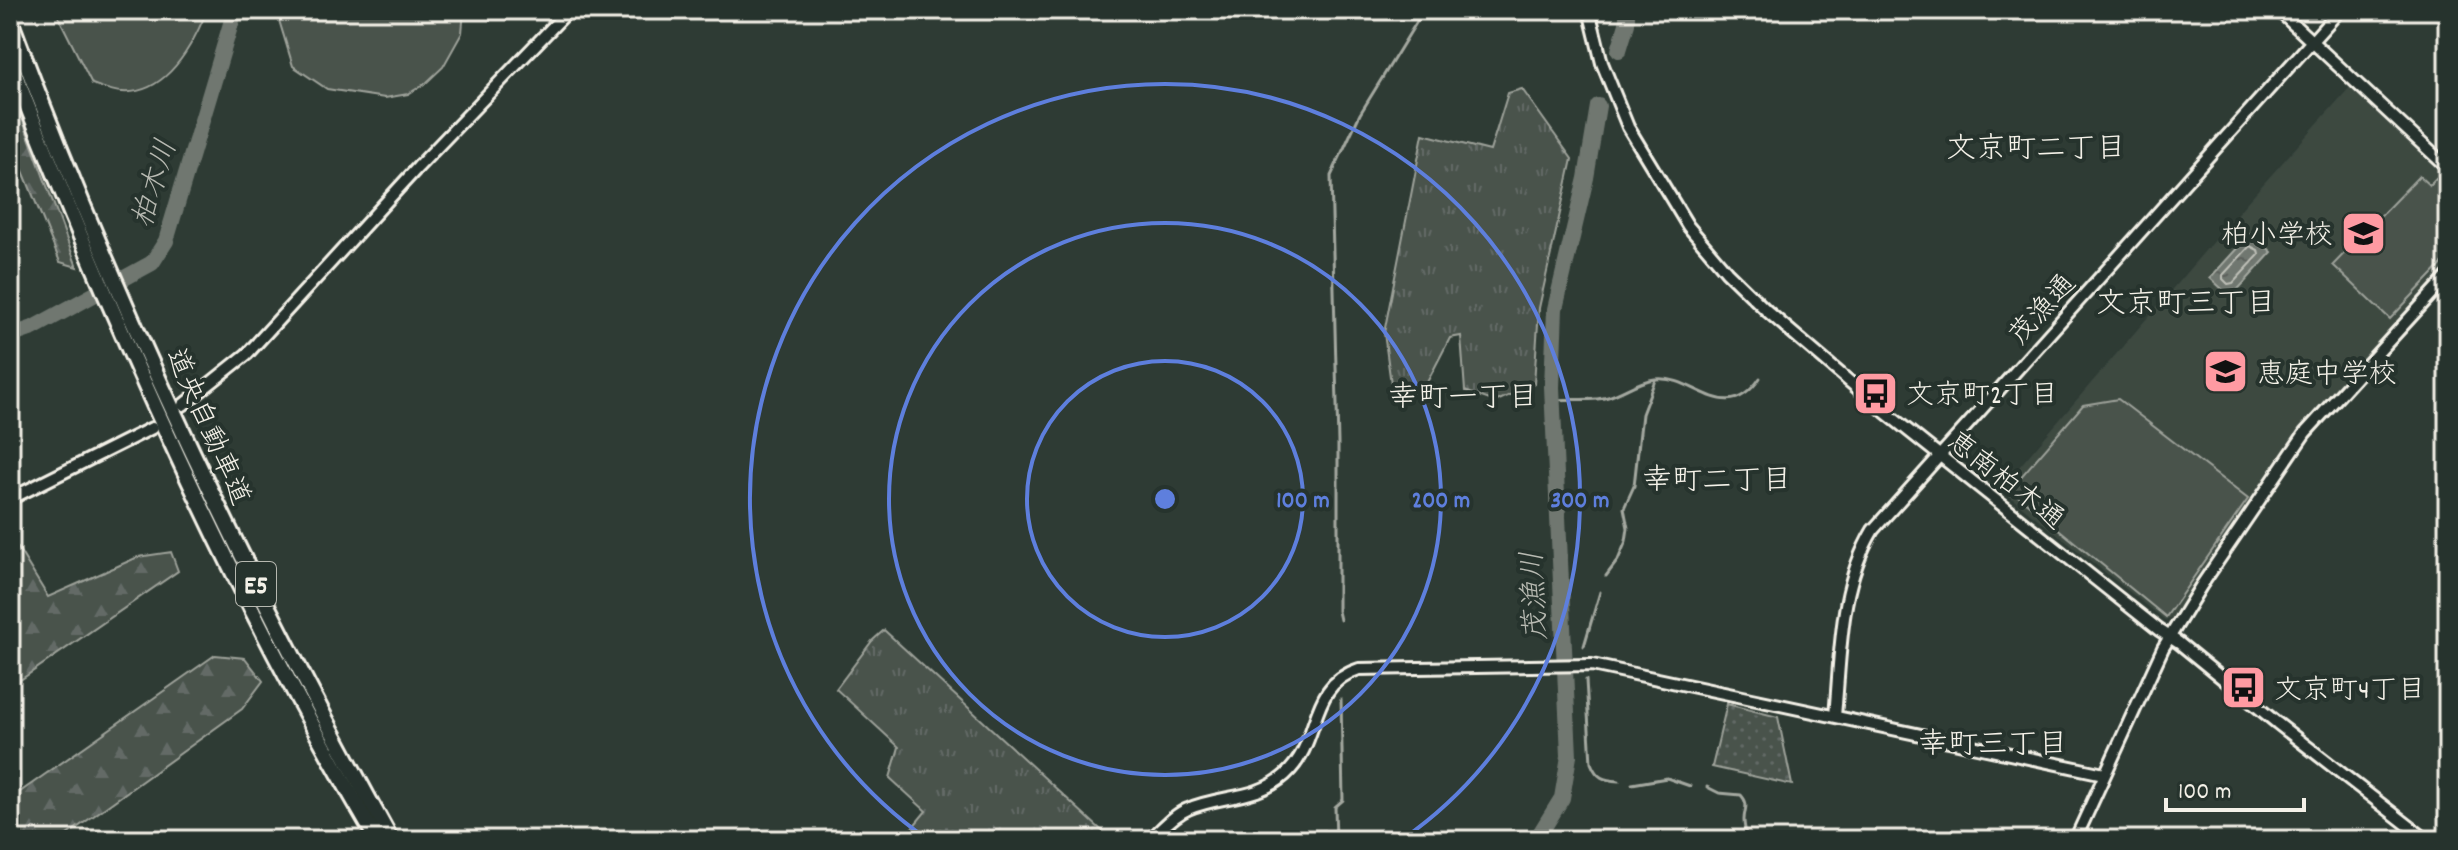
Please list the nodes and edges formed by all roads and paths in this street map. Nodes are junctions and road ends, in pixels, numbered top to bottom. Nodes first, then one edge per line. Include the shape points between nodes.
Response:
1 (569, 10) edge
2 (1589, 10) edge
3 (2278, 10) edge
4 (2340, 10) edge
5 (10, 20) edge
6 (2311, 41) junction
7 (10, 62) edge
8 (2448, 168) edge
9 (2448, 276) edge
10 (183, 405) dead end
11 (152, 428) dead end
12 (1939, 456) junction
13 (10, 499) edge
14 (2169, 636) junction
15 (1835, 716) junction
16 (2104, 774) junction
17 (377, 840) edge
18 (391, 840) edge
19 (1149, 840) edge
20 (2075, 840) edge
21 (2427, 840) edge

1 - 10 street via 247,354
2 - 12 street, 恵南柏木通 via 1602,63 1628,127 1688,226 1767,311
3 - 6 street
4 - 6 street, 茂漁通
5 - 18 highway, 道央自動車道 / E5 via 108,262 227,525
6 - 8 street
6 - 12 street, 茂漁通
7 - 17 highway, 道央自動車道 / E5 via 117,328 211,529
9 - 14 street via 2305,433
11 - 13 street
12 - 14 street, 恵南柏木通
12 - 15 street, 茂漁通 via 1873,530 1852,572
14 - 16 street
14 - 21 street, 恵南柏木通
15 - 16 street
15 - 19 street via 1592,665 1359,669 1328,687 1300,758 1287,774 1245,796 1190,808
16 - 20 street

